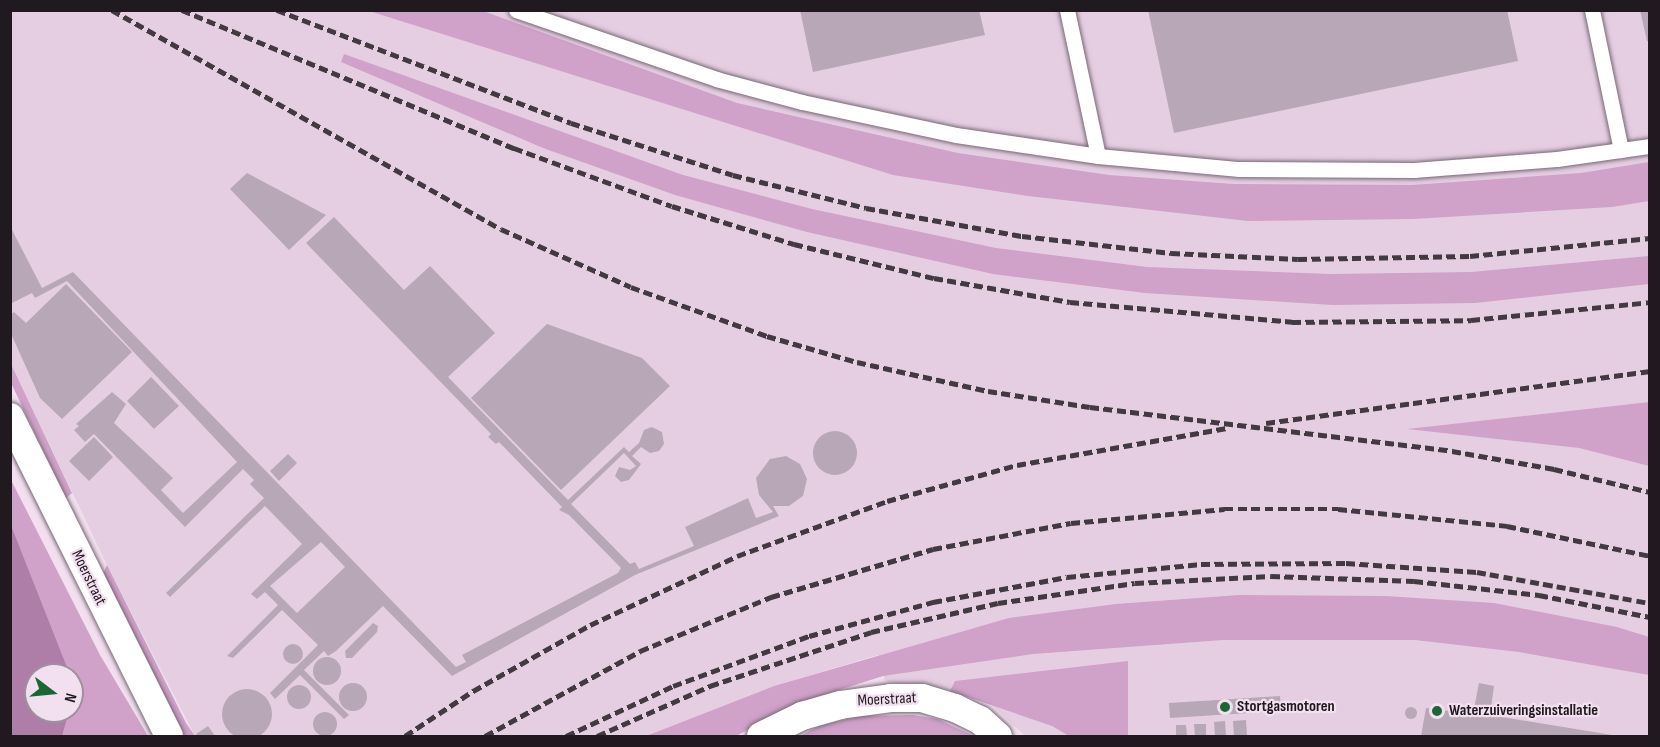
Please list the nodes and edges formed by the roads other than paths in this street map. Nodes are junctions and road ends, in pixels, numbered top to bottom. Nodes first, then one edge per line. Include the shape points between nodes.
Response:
1 (516, 10) edge
2 (1067, 10) edge
3 (1592, 10) edge
4 (541, 15) edge
5 (1650, 146) edge
6 (1621, 150) junction
7 (1098, 156) junction
8 (10, 417) edge
9 (989, 728) edge
10 (169, 736) edge
11 (761, 736) edge

1 - 4 lane
2 - 7 lane
3 - 6 lane
4 - 7 lane via 705,75 802,102 956,135
5 - 6 lane
6 - 7 lane via 1494,165 1318,171 1239,169
8 - 10 street, Moerstraat
9 - 11 street, Moerstraat via 922,698 867,699 802,716

